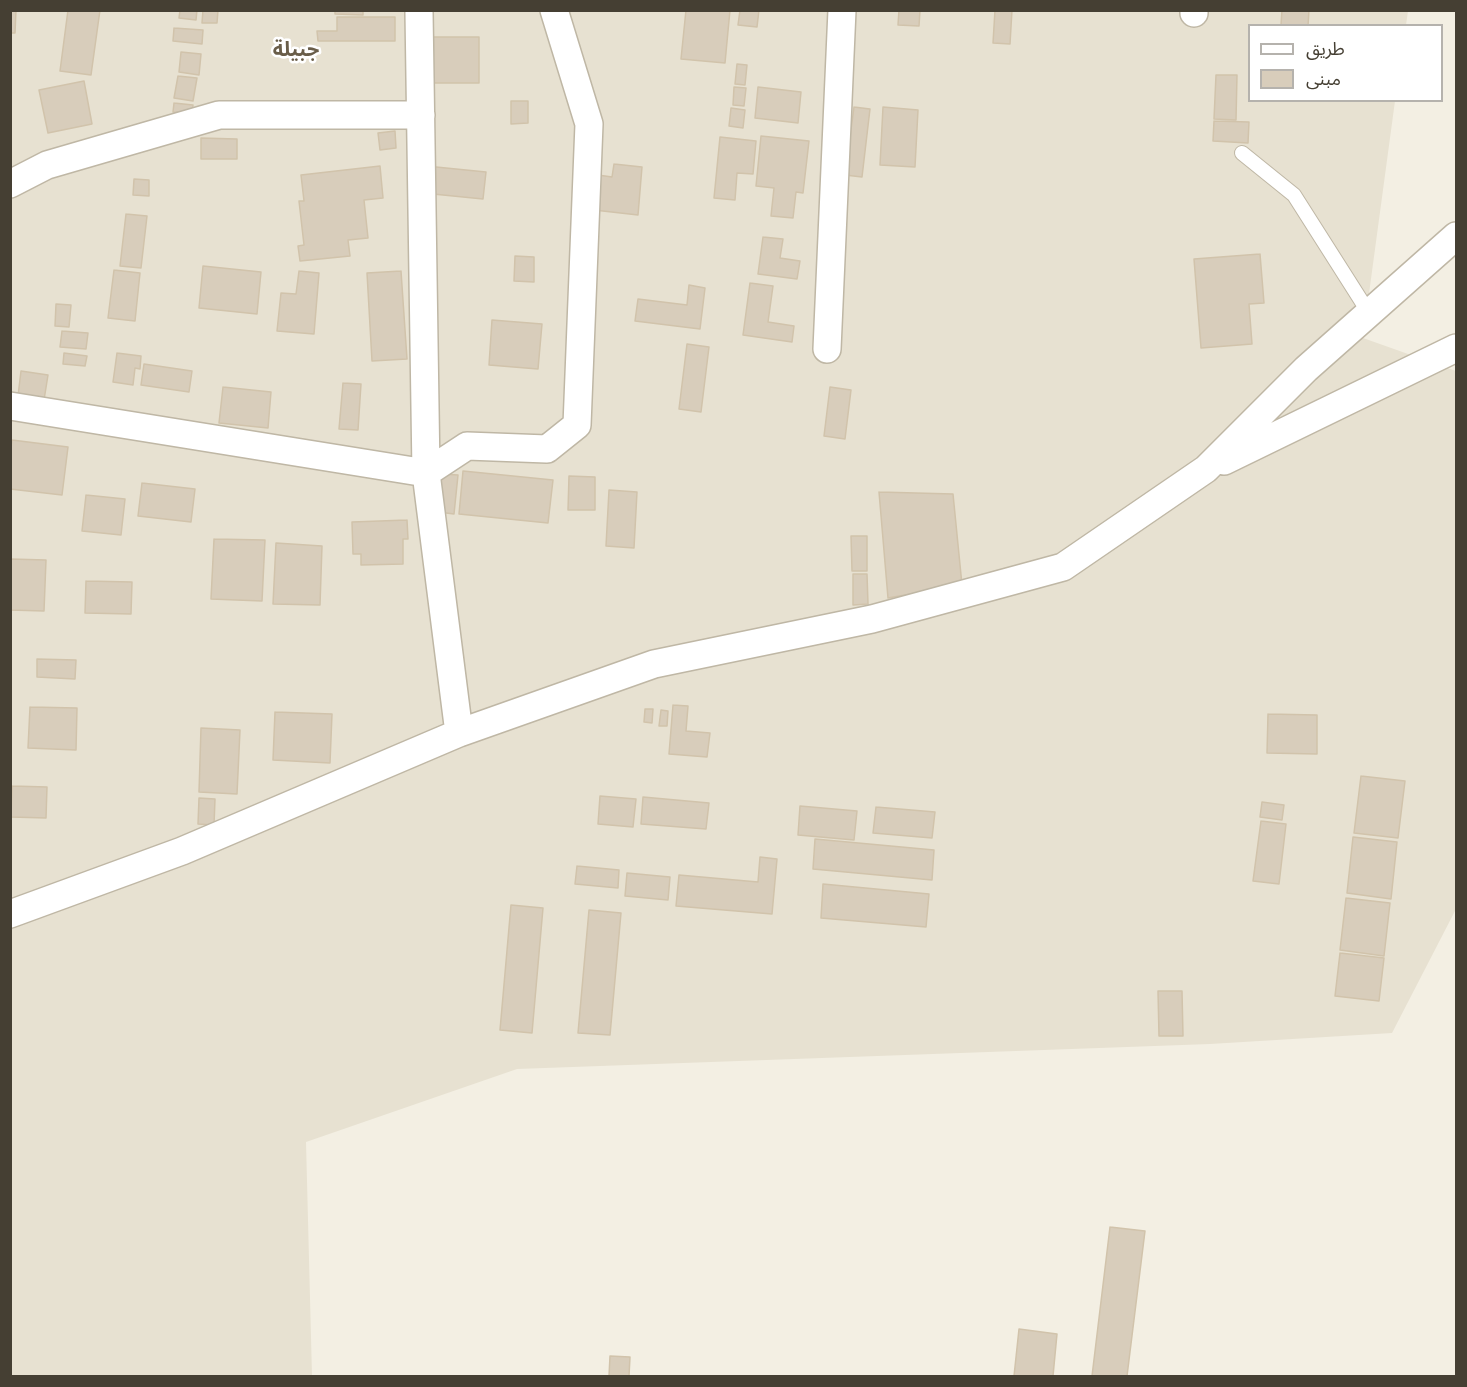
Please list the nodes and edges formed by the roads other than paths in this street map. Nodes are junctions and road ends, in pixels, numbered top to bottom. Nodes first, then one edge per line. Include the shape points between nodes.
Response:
1 (554, 10) edge
2 (842, 10) edge
3 (421, 11) edge
4 (421, 115) junction
5 (1242, 153) dead end
6 (10, 184) edge
7 (1456, 236) edge
8 (1369, 313) junction
9 (1456, 348) edge
10 (827, 349) dead end
11 (10, 406) edge
12 (1206, 469) junction
13 (426, 473) junction
14 (459, 732) junction
15 (10, 914) edge

1 - 13 street via 589,124 577,425 547,449 467,446
2 - 10 street
3 - 4 street
4 - 6 street via 219,115 47,165
4 - 13 street
5 - 8 lane via 1294,195
7 - 8 street
8 - 12 street via 1306,369
9 - 12 street
11 - 13 street
12 - 14 street via 1063,567 872,619 654,664
13 - 14 street
14 - 15 street via 182,851

